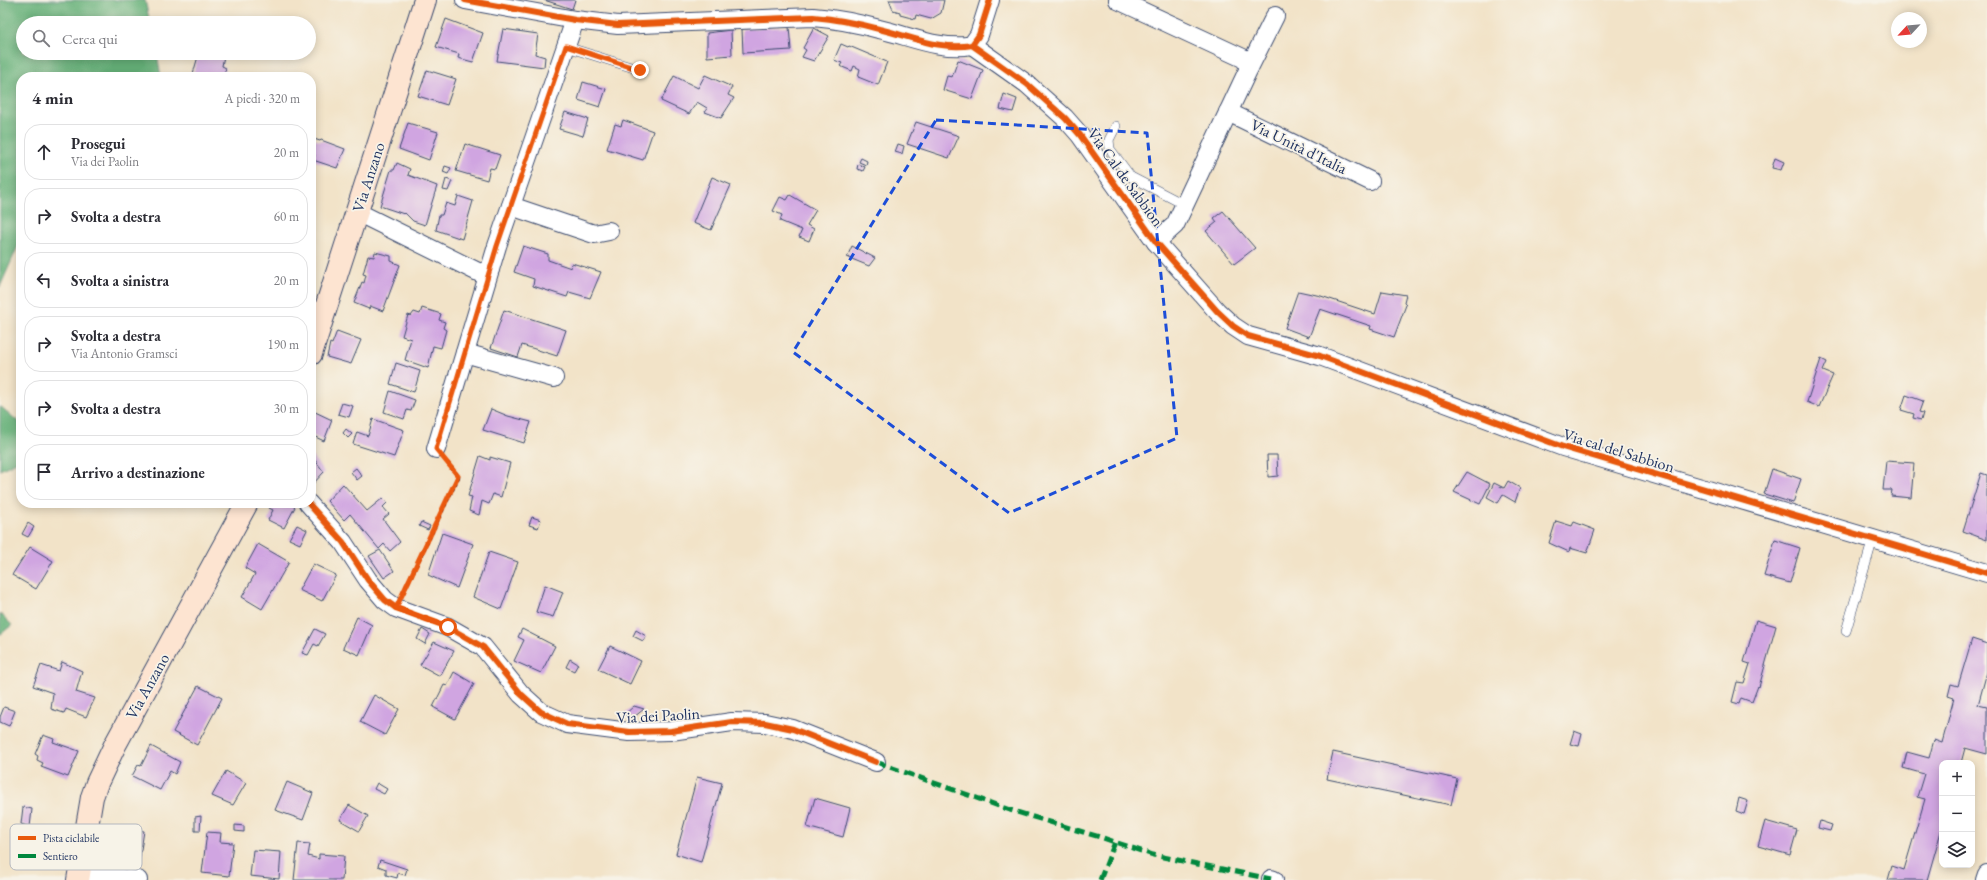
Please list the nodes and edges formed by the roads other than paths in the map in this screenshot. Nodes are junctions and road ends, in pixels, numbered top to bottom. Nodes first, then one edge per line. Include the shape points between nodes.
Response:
1 (426, 0) edge
2 (465, 0) edge
3 (990, 0) edge
4 (1118, 0) edge
5 (1275, 16) dead end
6 (575, 20) junction
7 (972, 45) junction
8 (566, 46) junction
9 (1249, 68) junction
10 (640, 70) dead end
11 (1228, 112) junction
12 (1116, 126) dead end
13 (1370, 181) dead end
14 (1185, 205) junction
15 (511, 206) junction
16 (357, 212) junction
17 (609, 231) dead end
18 (1156, 242) junction
19 (490, 269) junction
20 (1248, 336) joint
21 (316, 339) edge
22 (465, 354) junction
23 (554, 378) dead end
24 (436, 449) road end
25 (244, 508) edge
26 (312, 508) edge
27 (1873, 539) junction
28 (1987, 573) edge
29 (1846, 631) dead end
30 (876, 762) dead end
31 (87, 824) edge
32 (1987, 874) edge
33 (78, 876) edge
34 (138, 880) edge
35 (1985, 880) edge

1 - 16 main road, Via Anzano
2 - 6 street
3 - 7 street via 979,35
4 - 9 street via 1245,60
5 - 9 street
6 - 7 street via 646,25 813,17 840,19 932,44 959,48
6 - 8 street
7 - 18 street, Via Cal de Sabbion via 1027,84 1065,118 1080,135
8 - 10 lane
8 - 15 street
9 - 11 street
11 - 13 street, Via Unità d'Italia
11 - 14 street
12 - 14 lane via 1110,140 1110,148 1131,177
14 - 18 street via 1175,225
15 - 17 street via 594,234
15 - 19 street
16 - 19 street via 480,273
16 - 21 main road, Via Anzano
18 - 20 street, Via Cal de Sabbion via 1216,311
19 - 22 street
20 - 27 street, Via cal del Sabbion via 1320,356 1563,447
22 - 23 street
22 - 24 street
25 - 31 main road, Via Anzano via 102,771 92,798
26 - 30 street, Via dei Paolin via 343,542 376,590 396,608 448,627 483,647 521,694 541,712 567,724 629,732 671,731 732,722 765,723 793,729
27 - 28 street, Via cal del Sabbion
27 - 29 lane
32 - 35 street
33 - 34 street

